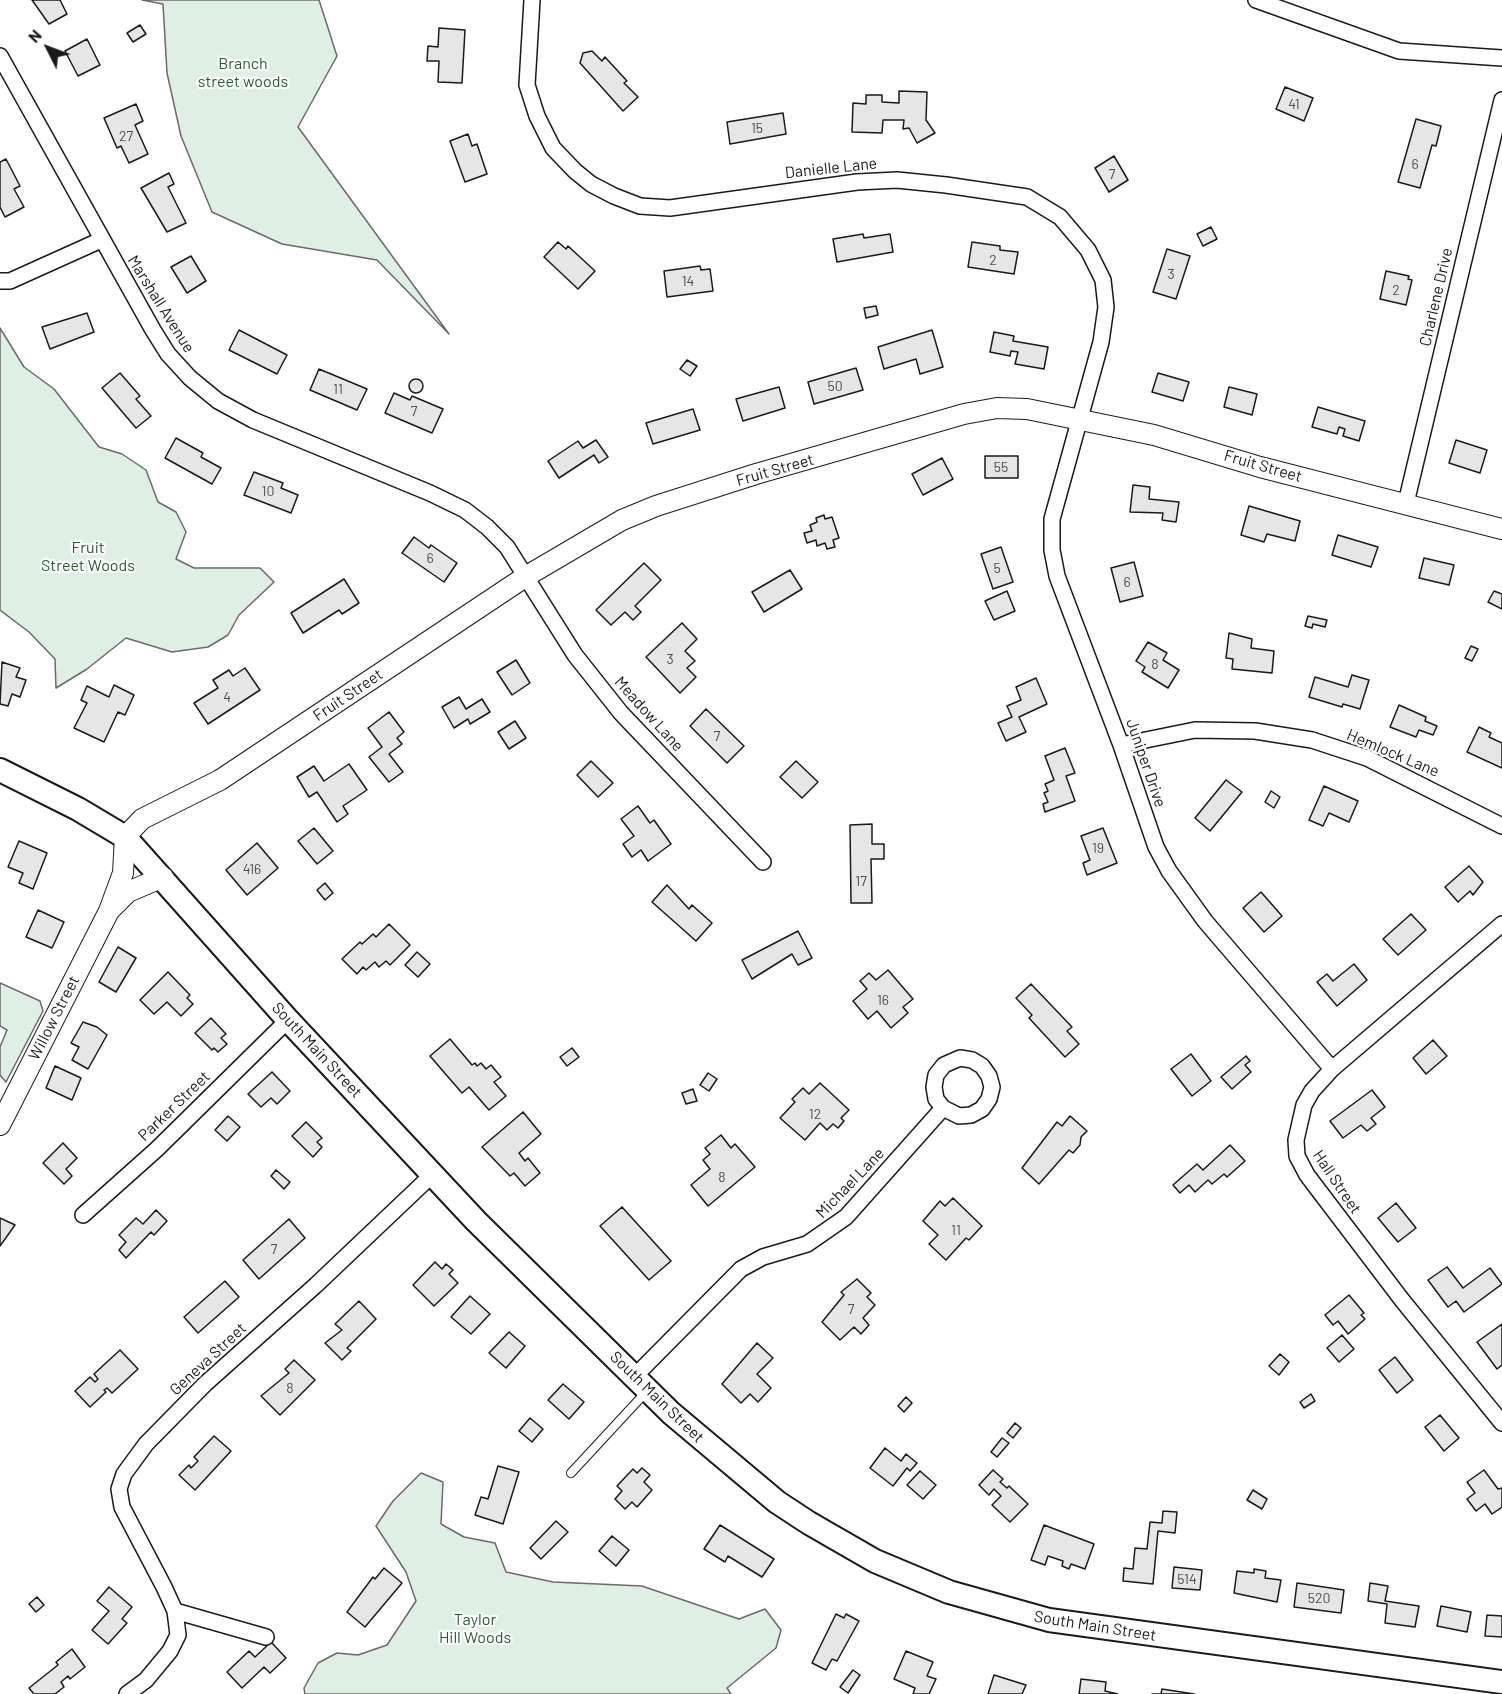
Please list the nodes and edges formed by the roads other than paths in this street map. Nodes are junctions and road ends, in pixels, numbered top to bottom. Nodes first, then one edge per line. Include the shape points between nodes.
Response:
1 (532, 0) edge
2 (1256, 0) edge
3 (0, 56) edge
4 (1502, 58) edge
5 (1502, 100) edge
6 (101, 240) junction
7 (0, 281) edge
8 (1080, 420) junction
9 (1406, 503) junction
10 (1502, 529) edge
11 (525, 577) junction
12 (1121, 745) junction
13 (0, 770) edge
14 (1502, 825) edge
15 (125, 837) junction
16 (763, 862) dead end
17 (163, 877) junction
18 (109, 911) junction
19 (1502, 924) edge
20 (288, 1020) junction
21 (1332, 1069) junction
22 (943, 1108) dead end
23 (0, 1125) edge
24 (433, 1174) junction
25 (83, 1215) dead end
26 (641, 1383) junction
27 (1502, 1423) edge
28 (571, 1473) dead end
29 (175, 1611) junction
30 (266, 1637) dead end
31 (1502, 1682) edge
32 (127, 1694) edge

1 - 8 street, Danielle Lane via 527,85 537,116 553,148 575,171 614,196 640,206 670,208 799,189 897,180 1027,197 1060,217 1093,260 1103,280 1106,307
2 - 4 street via 1399,51
3 - 6 street, Marshall Avenue
5 - 9 street, Charlene Drive
6 - 7 street via 10,281
6 - 11 street, Marshall Avenue via 168,354 218,401 253,420 465,510 507,547
8 - 9 street, Fruit Street via 1154,435 1260,467
8 - 11 street, Fruit Street via 1027,409 997,408 964,414 656,506 622,520
8 - 12 street, Juniper Drive via 1052,519 1052,550 1068,609
9 - 10 street, Fruit Street
11 - 15 street, Fruit Street via 220,780 142,819
11 - 16 street, Meadow Lane via 575,655 621,713
12 - 14 street, Hemlock Lane via 1195,730 1255,731 1312,740 1367,758
12 - 21 street, Juniper Drive via 1156,847 1169,871 1205,921
13 - 15 main road, South Main Street via 78,808
15 - 17 main road, South Main Street
15 - 18 street via 123,873
17 - 18 street via 129,892
17 - 20 main road, South Main Street
18 - 23 street, Willow Street
19 - 21 street, Hall Street
20 - 24 main road, South Main Street
20 - 25 street, Parker Street via 157,1149
21 - 27 street, Hall Street via 1312,1091 1298,1121 1296,1140 1302,1165 1339,1219
22 - 26 street, Michael Lane via 840,1223 807,1245 763,1257 741,1269
24 - 26 main road, South Main Street
24 - 29 street, Geneva Street via 316,1286 205,1384 146,1444 124,1474 119,1489 122,1507
26 - 28 lane
26 - 31 main road, South Main Street via 711,1449 777,1502 875,1561 949,1592 1049,1620
29 - 30 street
29 - 32 street via 178,1635 170,1651 146,1680

